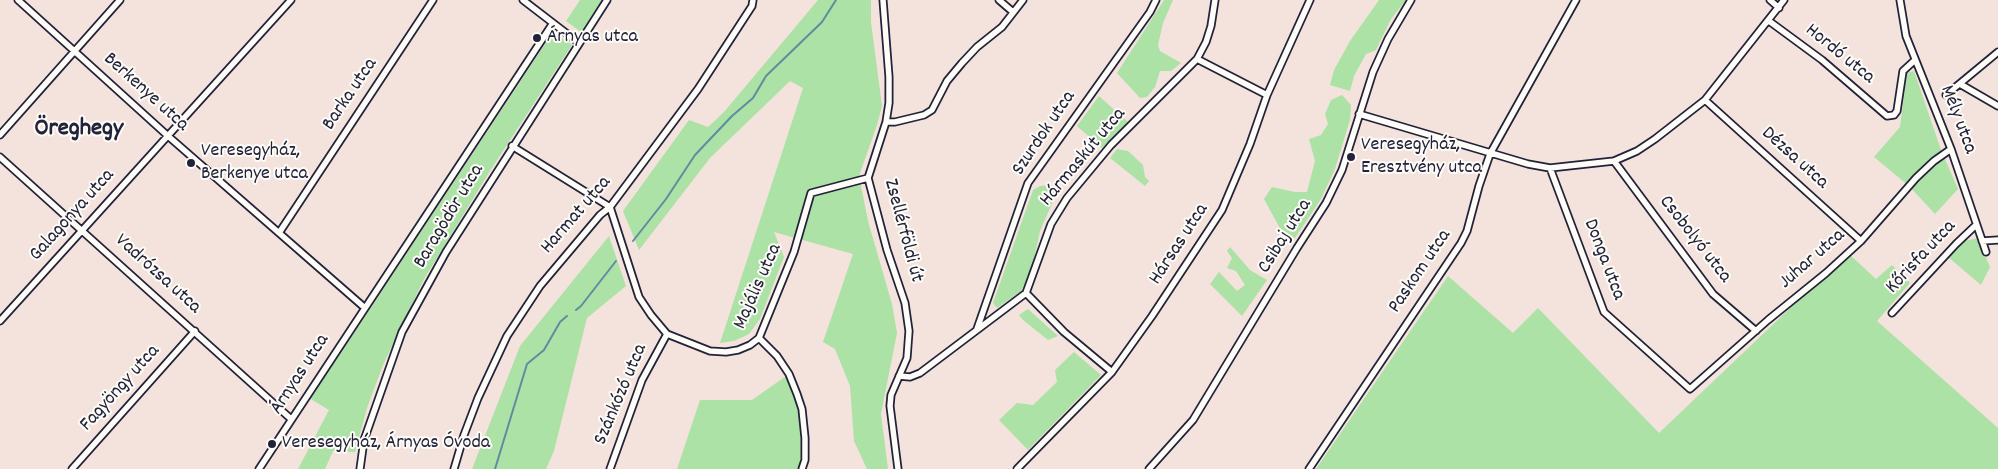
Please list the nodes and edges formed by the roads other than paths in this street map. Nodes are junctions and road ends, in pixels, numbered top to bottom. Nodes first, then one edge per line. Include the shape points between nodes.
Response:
1 (18, 0) edge
2 (120, 0) edge
3 (290, 0) edge
4 (433, 0) edge
5 (523, 0) edge
6 (608, 0) edge
7 (753, 0) edge
8 (883, 0) edge
9 (999, 0) edge
10 (1023, 0) edge
11 (1156, 0) edge
12 (1215, 0) edge
13 (1310, 0) edge
14 (1411, 0) edge
15 (1576, 0) edge
16 (1770, 0) edge
17 (1784, 0) edge
18 (1900, 0) edge
19 (1779, 8) junction
20 (1013, 12) junction
21 (1769, 21) junction
22 (553, 23) junction
23 (579, 43) junction
24 (74, 51) junction
25 (1998, 52) edge
26 (1197, 59) junction
27 (1916, 60) junction
28 (1960, 84) junction
29 (1267, 95) junction
30 (1946, 95) dead end
31 (1705, 100) junction
32 (1998, 106) edge
33 (1359, 114) junction
34 (886, 122) junction
35 (0, 135) edge
36 (168, 136) junction
37 (512, 146) junction
38 (1951, 149) junction
39 (1490, 154) junction
40 (0, 157) edge
41 (1614, 161) junction
42 (1550, 168) junction
43 (868, 178) junction
44 (610, 207) junction
45 (1976, 225) junction
46 (82, 230) junction
47 (279, 233) junction
48 (1998, 240) edge
49 (1861, 241) junction
50 (1982, 241) junction
51 (1986, 252) dead end
52 (1026, 293) junction
53 (365, 308) junction
54 (1892, 314) dead end
55 (0, 321) edge
56 (977, 329) junction
57 (195, 331) junction
58 (1756, 331) junction
59 (667, 334) junction
60 (759, 338) junction
61 (1112, 372) junction
62 (899, 376) junction
63 (1690, 389) joint
64 (291, 419) junction
65 (72, 469) edge
66 (259, 469) edge
67 (360, 469) edge
68 (454, 469) edge
69 (610, 469) edge
70 (802, 469) edge
71 (898, 469) edge
72 (1016, 469) edge
73 (1149, 469) edge
74 (1309, 469) edge

1 - 24 street, Berkenye utca
2 - 24 street
3 - 36 street, Galagonya utca
4 - 47 street, Barka utca
5 - 22 street
6 - 23 street, Baragödör utca
7 - 44 street, Harmat utca via 698,89
8 - 34 street, Zsellérföldi út via 889,77
9 - 20 street
10 - 20 street
11 - 56 street, Szurdok utca via 1028,183
12 - 26 street, Hármaskút utca via 1211,26
13 - 29 street, Hársas utca
14 - 33 street, Csibaj utca via 1388,39
15 - 39 street, Paskom utca
16 - 19 street
17 - 19 street
18 - 27 street, Mély utca via 1906,36
19 - 21 street
20 - 34 street via 947,81 932,110 924,115
21 - 27 street, Hordó utca via 1822,60 1887,116 1894,115 1897,110 1903,71
21 - 31 street
22 - 23 street
22 - 53 street, Árnyas utca
23 - 37 street, Baragödör utca
24 - 35 street
24 - 36 street, Berkenye utca
25 - 28 street
26 - 29 street
26 - 52 street, Hármaskút utca via 1111,145 1067,198 1051,224
27 - 38 street, Mély utca
28 - 30 street
28 - 32 street
29 - 61 street, Hársas utca via 1222,210
31 - 41 street via 1655,139
31 - 49 street, Dézsa utca
33 - 39 street
33 - 73 street, Csibaj utca via 1342,170 1326,203 1193,420
34 - 43 street, Zsellérföldi út
36 - 46 street, Galagonya utca
36 - 47 street, Berkenye utca
37 - 44 street
37 - 67 street, Baragödör utca via 446,252 402,332 364,440
38 - 45 street, Mély utca
38 - 49 street, Juhar utca via 1916,178
39 - 42 street
39 - 74 street, Paskom utca via 1461,243
40 - 46 street, Vadrózsa utca
41 - 42 street
41 - 58 street, Csobolyó utca via 1713,294
42 - 63 street, Donga utca via 1604,312
43 - 60 street, Majális utca via 811,193 794,252
43 - 62 street, Zsellérföldi út via 905,303 909,331 907,358
44 - 59 street, Majális utca via 639,297
44 - 68 street, Harmat utca via 540,286 507,336 478,398
45 - 50 street, Mély utca
45 - 54 street, Kőrisfa utca
46 - 55 street, Galagonya utca
46 - 57 street, Vadrózsa utca
47 - 53 street, Berkenye utca
48 - 50 street
49 - 58 street, Juhar utca
50 - 51 street, Mély utca
52 - 56 street
52 - 61 street via 1064,332
53 - 64 street, Árnyas utca
56 - 62 street via 920,373 910,377
57 - 64 street, Vadrózsa utca
57 - 65 street, Fagyöngy utca
58 - 63 street, Juhar utca
59 - 60 street, Majális utca via 702,349 726,352 750,345
59 - 69 street, Szánkózó utca via 642,380
60 - 70 street via 789,374 802,409 805,460
61 - 72 street, Hársas utca
62 - 71 street, Zsellérföldi út via 890,406
64 - 66 street, Árnyas utca

